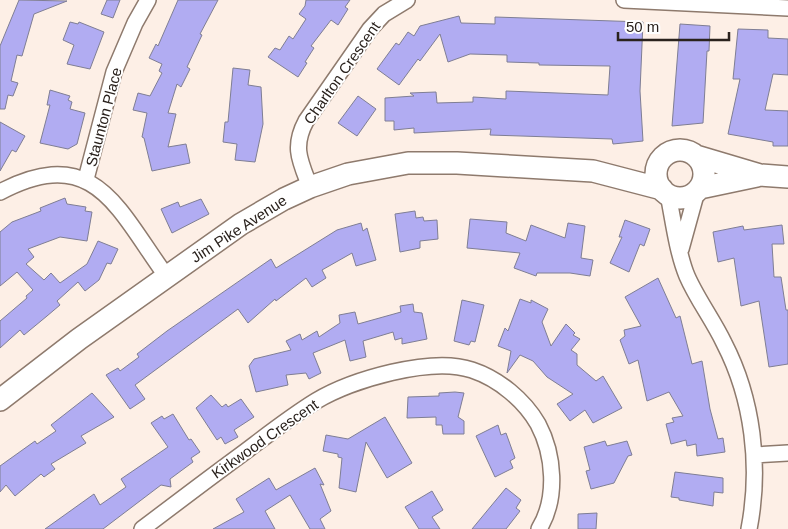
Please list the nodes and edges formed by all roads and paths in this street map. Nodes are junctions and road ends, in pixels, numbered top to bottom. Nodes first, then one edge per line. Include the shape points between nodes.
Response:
1 (148, 0) edge
2 (407, 0) edge
3 (624, 0) edge
4 (788, 8) edge
5 (696, 156) junction
6 (659, 162) junction
7 (607, 173) junction
8 (760, 175) junction
9 (788, 177) edge
10 (86, 179) junction
11 (310, 186) junction
12 (698, 189) junction
13 (0, 192) edge
14 (665, 192) junction
15 (681, 251) junction
16 (167, 277) junction
17 (0, 400) edge
18 (788, 453) edge
19 (754, 455) junction
20 (142, 529) edge
21 (539, 529) edge
22 (749, 529) edge

1 - 10 street, Staunton Place via 114,72
2 - 11 street, Charlton Crescent via 384,14 370,30 299,134 300,163
3 - 4 street
5 - 6 street via 676,150
5 - 8 street
5 - 12 street via 704,167 703,181
6 - 7 street, Jim Pike Avenue
6 - 14 street via 656,176
7 - 11 street, Jim Pike Avenue via 408,163 348,174
7 - 14 street, Jim Pike Avenue
8 - 9 street
8 - 12 street
10 - 13 street via 58,174
10 - 16 street via 109,195
11 - 16 street, Jim Pike Avenue via 241,224
12 - 14 street via 686,197 674,197
12 - 15 street
14 - 15 street
15 - 19 street via 687,275 725,344 740,381 750,418
16 - 17 street, Jim Pike Avenue
18 - 19 street
19 - 22 street via 755,488
20 - 21 street, Kirkwood Crescent via 316,401 370,378 446,366 472,370 498,383 522,401 534,418 544,437 551,468 548,506

